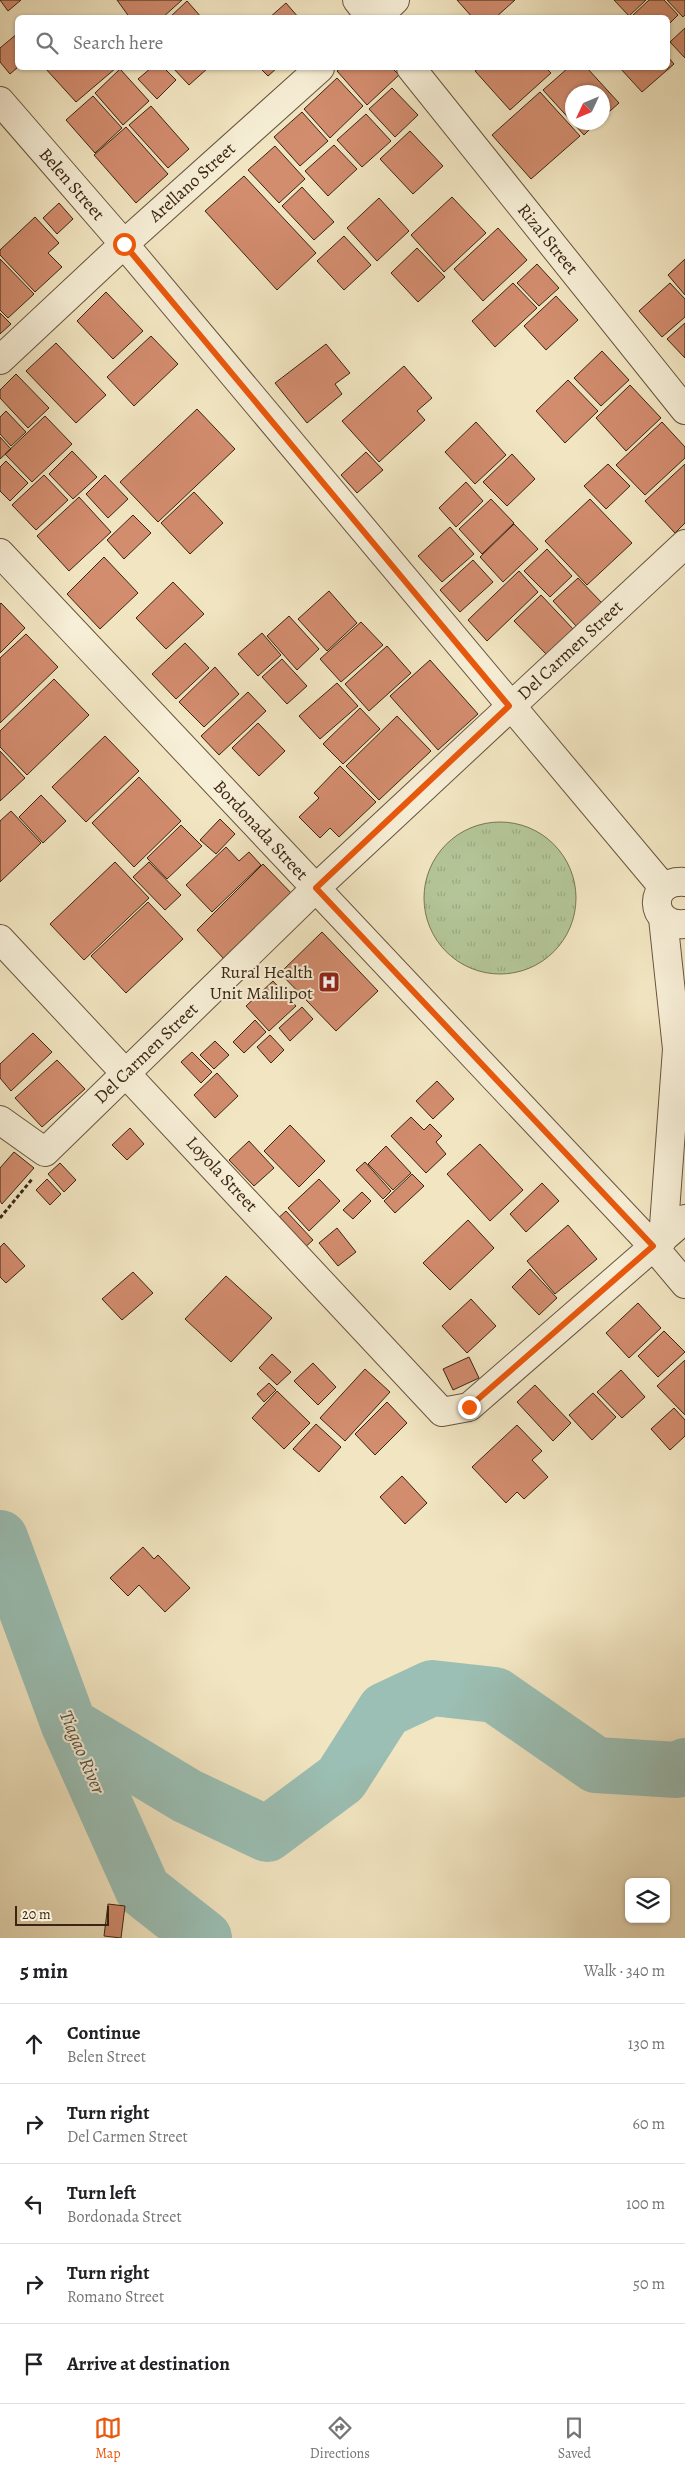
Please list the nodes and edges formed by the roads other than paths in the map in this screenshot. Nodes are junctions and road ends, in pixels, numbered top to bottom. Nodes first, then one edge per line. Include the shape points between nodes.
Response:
1 (357, 0) edge
2 (395, 0) edge
3 (369, 15) edge
4 (379, 15) edge
5 (318, 70) edge
6 (413, 70) edge
7 (0, 100) edge
8 (124, 244) junction
9 (0, 360) edge
10 (685, 410) edge
11 (685, 544) edge
12 (0, 552) edge
13 (509, 706) junction
14 (674, 884) edge
15 (316, 888) junction
16 (674, 921) edge
17 (0, 939) edge
18 (681, 1055) edge
19 (126, 1072) junction
20 (0, 1120) edge
21 (685, 1219) edge
22 (658, 1242) junction
23 (685, 1284) edge

1 - 3 street
2 - 4 street
5 - 8 street, Arellano Street
6 - 10 street, Rizal Street
7 - 8 street, Belen Street
8 - 9 street, Arellano Street
8 - 13 street, Belen Street
11 - 13 street, Del Carmen Street
12 - 15 street, Bordonada Street
13 - 14 street, Belen Street
13 - 15 street, Del Carmen Street
14 - 16 street via 657,897 657,908
15 - 19 street, Del Carmen Street
15 - 22 street, Bordonada Street
16 - 18 street
17 - 19 street, Loyola Street
18 - 22 street
19 - 20 street, Del Carmen Street via 45,1152
19 - 22 street, Loyola Street via 442,1412 469,1407
21 - 22 street
22 - 23 street, Bordonada Street

